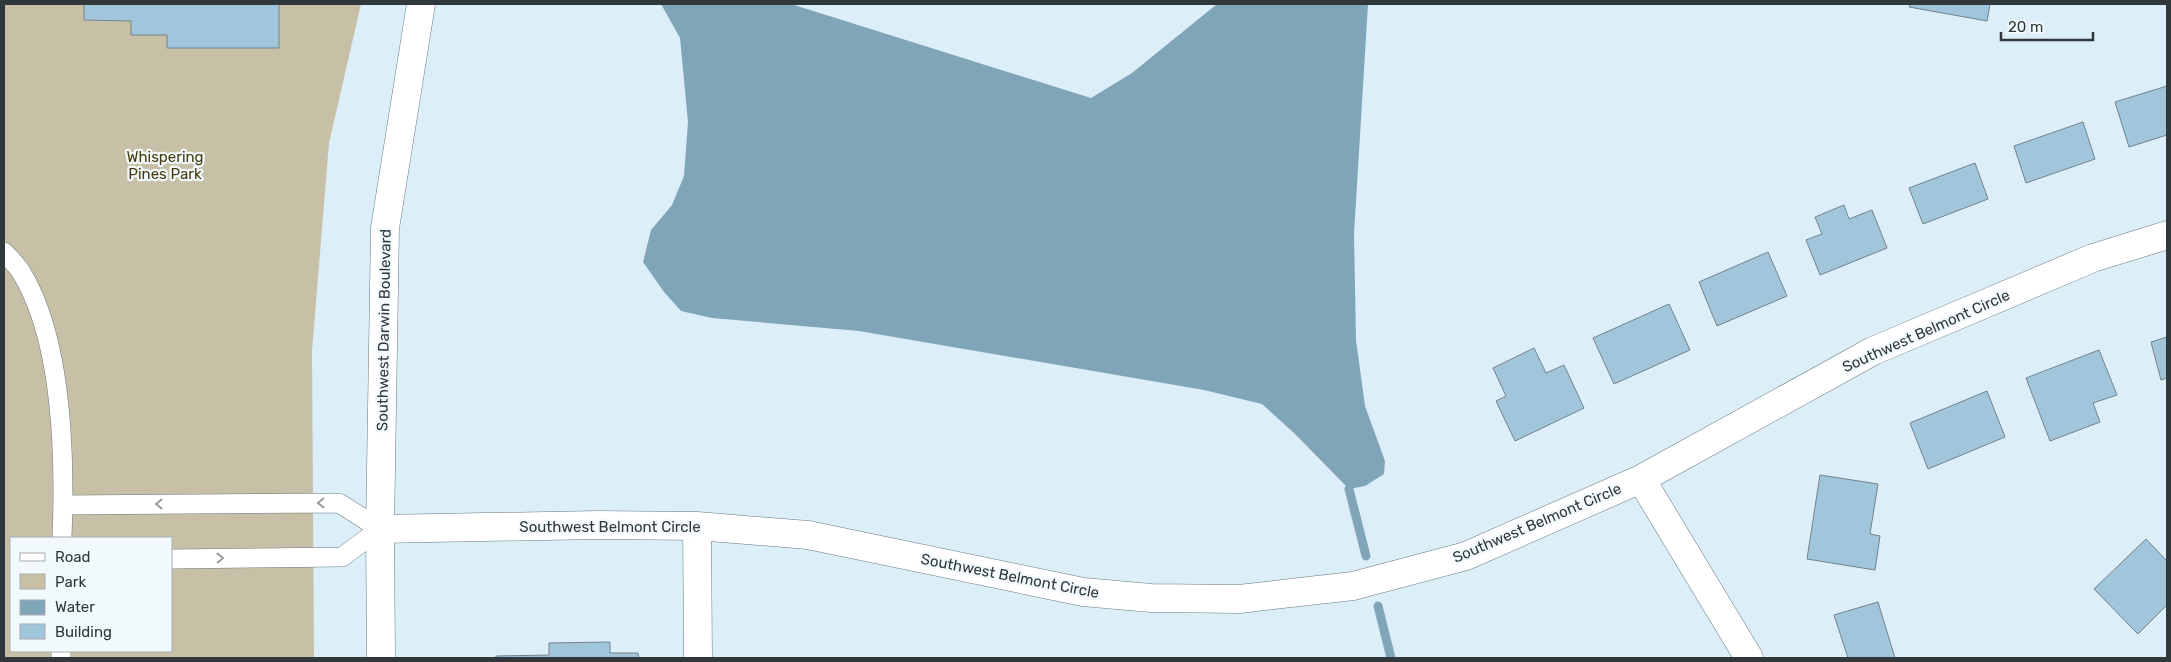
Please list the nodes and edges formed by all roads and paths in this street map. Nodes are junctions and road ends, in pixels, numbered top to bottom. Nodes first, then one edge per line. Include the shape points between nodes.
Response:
1 (421, 4) edge
2 (2167, 235) edge
3 (4, 252) edge
4 (1641, 479) junction
5 (63, 505) junction
6 (697, 526) junction
7 (380, 529) junction
8 (62, 537) edge
9 (172, 559) edge
10 (381, 658) edge
11 (698, 658) edge
12 (1749, 658) edge

1 - 7 street, Southwest Darwin Boulevard via 385,228
2 - 4 street, Southwest Belmont Circle via 2093,258 1873,351
3 - 5 lane via 21,272 45,327 57,384
4 - 6 street, Southwest Belmont Circle via 1466,556 1353,586 1239,599 1151,598 1083,592 808,535
4 - 12 street
7 -> 5 lane via 339,503
5 - 8 lane
6 - 7 street, Southwest Belmont Circle
6 - 11 street
9 -> 7 lane via 342,557
7 - 10 street, Southwest Darwin Boulevard

